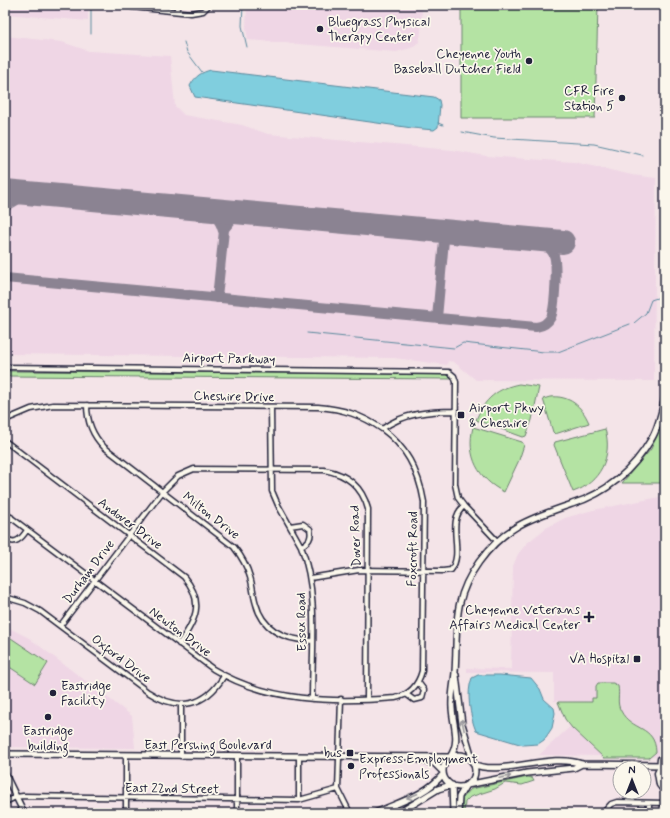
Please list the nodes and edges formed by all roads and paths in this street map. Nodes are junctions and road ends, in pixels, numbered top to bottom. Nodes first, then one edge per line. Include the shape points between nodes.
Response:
1 (126, 5) edge
2 (178, 5) edge
3 (209, 5) edge
4 (177, 12) junction
5 (5, 367) edge
6 (665, 398) edge
7 (87, 406) junction
8 (271, 407) junction
9 (456, 411) junction
10 (5, 420) edge
11 (382, 429) junction
12 (5, 441) edge
13 (270, 469) junction
14 (162, 491) junction
15 (464, 506) junction
16 (5, 513) edge
17 (11, 517) junction
18 (5, 526) edge
19 (290, 526) junction
20 (27, 530) junction
21 (130, 536) junction
22 (5, 537) edge
23 (497, 541) junction
24 (301, 546) junction
25 (368, 570) junction
26 (423, 571) junction
27 (310, 578) junction
28 (95, 580) junction
29 (5, 597) edge
30 (60, 626) junction
31 (312, 641) junction
32 (179, 644) junction
33 (455, 672) junction
34 (224, 676) junction
35 (418, 682) junction
36 (406, 694) junction
37 (312, 699) junction
38 (341, 699) junction
39 (367, 699) junction
40 (181, 704) junction
41 (5, 754) edge
42 (126, 755) junction
43 (181, 756) junction
44 (237, 756) junction
45 (299, 757) junction
46 (341, 757) junction
47 (450, 757) junction
48 (411, 758) junction
49 (660, 759) dead end
50 (473, 763) junction
51 (582, 764) junction
52 (661, 766) edge
53 (443, 773) junction
54 (5, 774) edge
55 (665, 784) edge
56 (452, 785) junction
57 (466, 785) junction
58 (338, 789) junction
59 (665, 793) edge
60 (16, 797) junction
61 (126, 798) junction
62 (237, 799) junction
63 (298, 800) junction
64 (5, 802) edge
65 (650, 803) junction
66 (665, 803) edge
67 (24, 813) edge
68 (126, 813) edge
69 (237, 813) edge
70 (350, 813) edge
71 (375, 813) edge
72 (399, 813) edge
73 (453, 813) edge
74 (458, 813) edge
75 (603, 813) edge
76 (649, 813) edge

1 - 4 street
2 - 4 street
3 - 4 street via 198,12
5 - 9 street, Airport Parkway via 440,371 452,373 456,382
6 - 23 main road via 653,437 633,464 615,482 580,501 534,516
7 - 8 street, Cheshire Drive
7 - 10 street, Cheshire Drive via 44,406
7 - 14 street, Milton Drive via 89,424 98,441
8 - 11 street, Cheshire Drive via 342,410 367,419
8 - 13 street, Essex Road
9 - 11 street via 422,412 391,422
9 - 15 street via 456,490
11 - 26 street, Foxcroft Road via 406,452 419,480 424,508
12 - 21 street, Andover Drive
13 - 14 street, Dover Road via 194,469 178,476
13 - 19 street, Essex Road via 274,497
13 - 25 street, Dover Road via 336,472 355,484 366,500 368,509
14 - 21 street, Durham Drive
14 - 31 street, Milton Drive via 234,547 248,569 256,605 266,624 285,638
15 - 23 street
15 - 26 street via 456,518 454,567 448,571
16 - 17 street, Newton Drive
17 - 18 street
17 - 20 street, Newton Drive
19 - 24 street, Essex Road
19 - 24 street via 303,524 310,529 310,539
20 - 22 street via 16,541 10,541
20 - 28 street, Newton Drive
21 - 28 street, Durham Drive
21 - 32 street, Andover Drive via 178,572 192,589 196,603 195,617
23 - 33 main road via 479,562 463,592 456,621
24 - 27 street, Essex Road
25 - 26 street
25 - 27 street
25 - 39 street, Dover Road
26 - 35 street, Foxcroft Road via 423,664
27 - 31 street, Essex Road
28 - 30 street, Durham Drive
28 - 32 street, Newton Drive
29 - 30 street, Oxford Drive via 40,611
30 - 40 street, Oxford Drive via 154,696
31 - 37 street, Essex Road
32 - 34 street, Newton Drive
33 - 47 main road via 452,706 457,743
50 -> 33 main road via 462,724
34 - 37 street, Newton Drive via 272,694
34 - 40 street, Oxford Drive via 208,697
35 - 36 street
35 - 36 street, Foxcroft Road via 424,690 422,698 414,700
36 - 39 street, Foxcroft Road via 395,698
37 - 38 street, Newton Drive
38 - 39 street, Foxcroft Road
38 - 46 street
40 - 43 street
41 - 42 main road, East Pershing Boulevard
42 - 43 main road, East Pershing Boulevard
42 - 61 street
43 - 44 main road, East Pershing Boulevard
44 - 45 main road, East Pershing Boulevard
44 - 62 street
45 - 46 main road, East Pershing Boulevard
45 - 63 street
46 - 48 main road, East Pershing Boulevard
46 - 58 street via 338,763
47 - 48 main road, East Pershing Boulevard
47 - 50 main road, East Pershing Boulevard via 462,755
47 - 53 main road via 444,764
48 - 53 main road, East Pershing Boulevard via 434,763
49 - 52 street
50 - 51 main road, East Pershing Boulevard via 487,769 550,762 573,761
50 - 57 main road via 475,774
51 - 52 main road, East Pershing Boulevard
57 -> 51 main road, East Pershing Boulevard via 527,773 574,768
52 - 55 street
52 - 59 street via 657,776
53 - 56 main road, East Pershing Boulevard
53 -> 71 main road via 429,789
54 - 60 main road
56 - 57 main road, East Pershing Boulevard
56 - 72 main road via 438,788
56 - 73 main road
57 - 74 main road via 458,797
58 - 63 street, East 22nd Street
58 - 70 street
60 - 61 street, East 22nd Street
60 - 64 street, East 22nd Street
60 - 67 main road
61 - 62 street, East 22nd Street
61 - 68 street
62 - 63 street, East 22nd Street
62 - 69 street
65 - 66 street
65 - 75 street via 611,804
65 - 76 street

